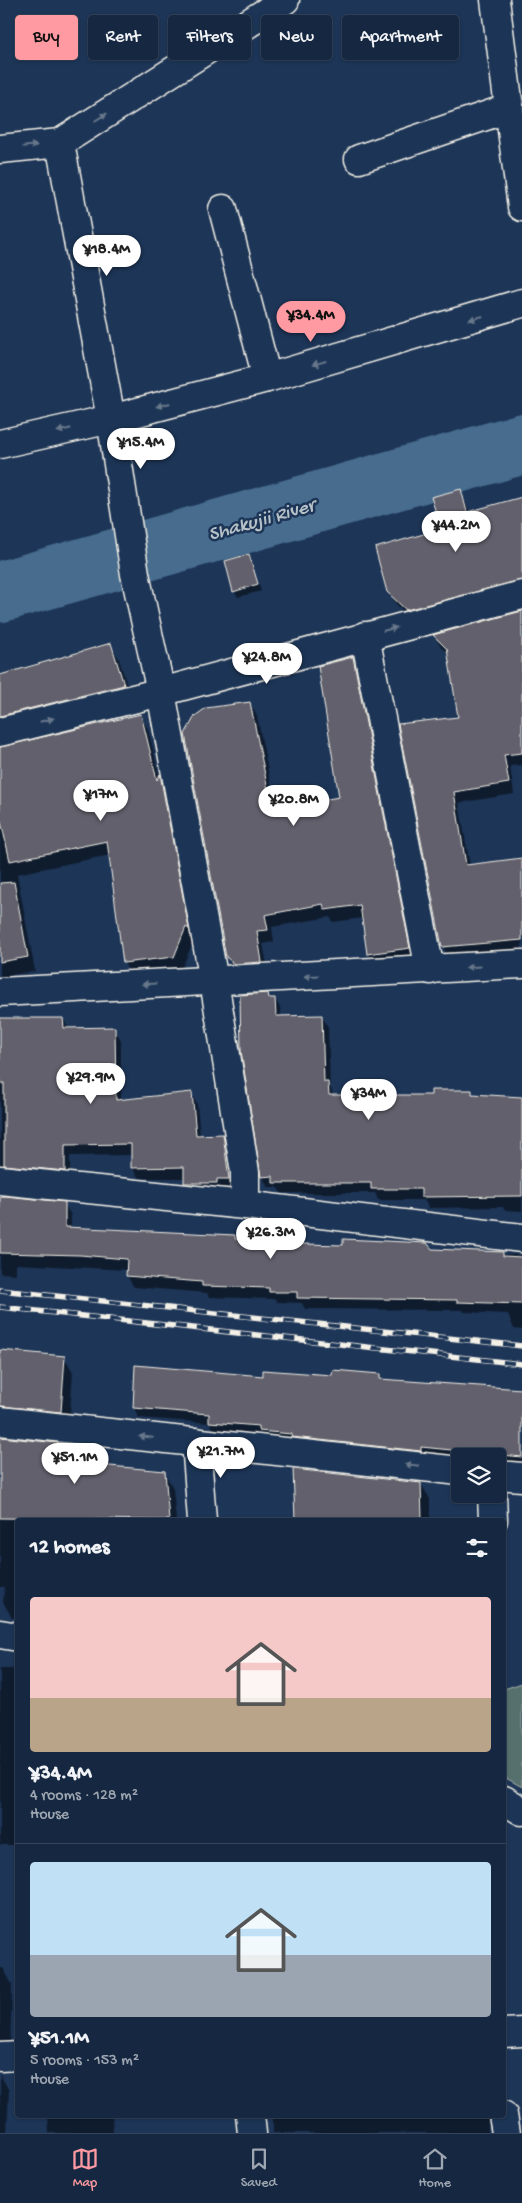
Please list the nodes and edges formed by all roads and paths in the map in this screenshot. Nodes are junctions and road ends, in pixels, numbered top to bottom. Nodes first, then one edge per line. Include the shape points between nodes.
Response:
1 (285, 0) edge
2 (495, 0) edge
3 (509, 108) junction
4 (60, 143) junction
5 (0, 149) edge
6 (359, 159) dead end
7 (522, 207) edge
8 (223, 209) dead end
9 (522, 303) edge
10 (267, 378) junction
11 (112, 419) junction
12 (0, 444) edge
13 (522, 595) edge
14 (365, 636) junction
15 (161, 692) junction
16 (0, 732) edge
17 (522, 964) edge
18 (430, 970) junction
19 (214, 981) junction
20 (0, 992) edge
21 (0, 1180) edge
22 (245, 1205) junction
23 (522, 1238) edge
24 (0, 1422) edge
25 (196, 1442) junction
26 (451, 1470) edge
27 (506, 1476) edge
28 (522, 1477) edge
29 (492, 1503) edge
30 (202, 1518) edge
31 (493, 1518) edge
32 (0, 1634) edge
33 (15, 1636) edge
34 (506, 1801) edge
35 (522, 1812) edge
36 (522, 2032) edge
37 (506, 2033) edge
38 (15, 2056) edge
39 (0, 2057) edge
40 (250, 2118) edge
41 (504, 2118) edge
42 (252, 2133) edge
43 (506, 2133) edge

4 -> 1 street
2 - 3 street
3 - 6 street
3 - 7 street
5 -> 4 street
4 - 11 street
8 - 10 street
9 -> 10 street
10 -> 11 street
11 -> 12 street
11 - 15 street via 135,574
14 -> 13 street
14 - 15 street
14 - 18 street
16 -> 15 street
15 - 19 street
17 -> 18 street
18 -> 19 street
19 -> 20 street
19 - 22 street via 245,1172
21 - 22 street
22 - 23 street
25 -> 24 street
26 -> 25 street
25 - 30 street
27 - 28 street
29 - 31 street
32 - 33 street
34 - 35 street
36 - 37 street
38 - 39 street
40 - 42 street
41 - 43 street

